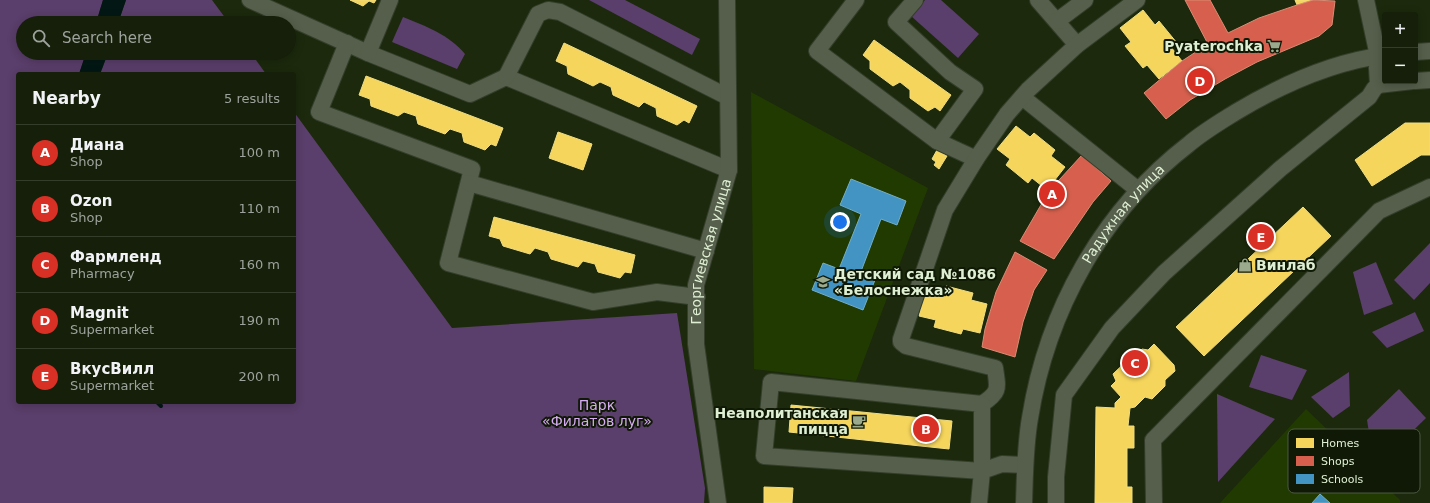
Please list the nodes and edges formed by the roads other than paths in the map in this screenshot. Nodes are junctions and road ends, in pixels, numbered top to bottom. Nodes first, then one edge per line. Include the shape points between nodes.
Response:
1 (250, 0) edge
2 (390, 0) edge
3 (856, 0) edge
4 (915, 0) edge
5 (1038, 0) edge
6 (1085, 0) edge
7 (1137, 0) edge
8 (1366, 0) edge
9 (725, 1) edge
10 (286, 16) edge
11 (296, 20) edge
12 (1057, 21) junction
13 (347, 43) junction
14 (1077, 45) junction
15 (1430, 51) edge
16 (1418, 52) edge
17 (368, 53) junction
18 (1382, 56) edge
19 (506, 77) junction
20 (1430, 80) edge
21 (1418, 81) edge
22 (1378, 84) junction
23 (1382, 84) edge
24 (728, 97) junction
25 (1022, 97) junction
26 (937, 142) junction
27 (976, 159) junction
28 (729, 170) junction
29 (469, 183) junction
30 (1430, 186) edge
31 (1138, 190) junction
32 (706, 251) junction
33 (696, 297) junction
34 (982, 404) junction
35 (1025, 464) junction
36 (982, 471) junction
37 (718, 503) edge
38 (979, 503) edge
39 (1024, 503) edge
40 (1056, 503) edge
41 (1154, 503) edge

1 - 10 street
2 - 17 street
3 - 26 street via 817,51
4 - 26 street via 896,22 950,72 975,89
5 - 12 street
6 - 12 street
7 - 14 street
8 - 18 street
9 - 24 street, Георгиевская улица
11 - 13 street
12 - 14 street
13 - 17 street
13 - 29 street via 319,112 472,168
14 - 25 street
15 - 16 street
17 - 19 street via 470,94
18 - 22 street via 1377,68
18 - 31 street, Радужная улица via 1325,70 1268,94 1188,144
19 - 24 street via 538,14 548,10 560,12
19 - 28 street
20 - 21 street
22 - 23 street
22 - 40 street via 1369,97 1280,169 1164,273 1112,328 1064,395
24 - 28 street, Георгиевская улица
25 - 27 street
25 - 31 street
26 - 27 street
27 - 34 street via 945,210 901,342 906,346 995,368 998,385 994,396
28 - 32 street, Георгиевская улица
29 - 32 street
29 - 33 street via 448,263 593,302 657,292
30 - 41 street via 1379,211 1153,440
31 - 35 street, Радужная улица via 1088,258 1059,314 1038,376 1029,419
32 - 33 street, Георгиевская улица via 696,285
33 - 37 street, Георгиевская улица via 696,344
34 - 36 street
34 - 36 street via 771,382 764,456
35 - 36 street via 1002,464
35 - 39 street, Радужная улица
36 - 38 street

